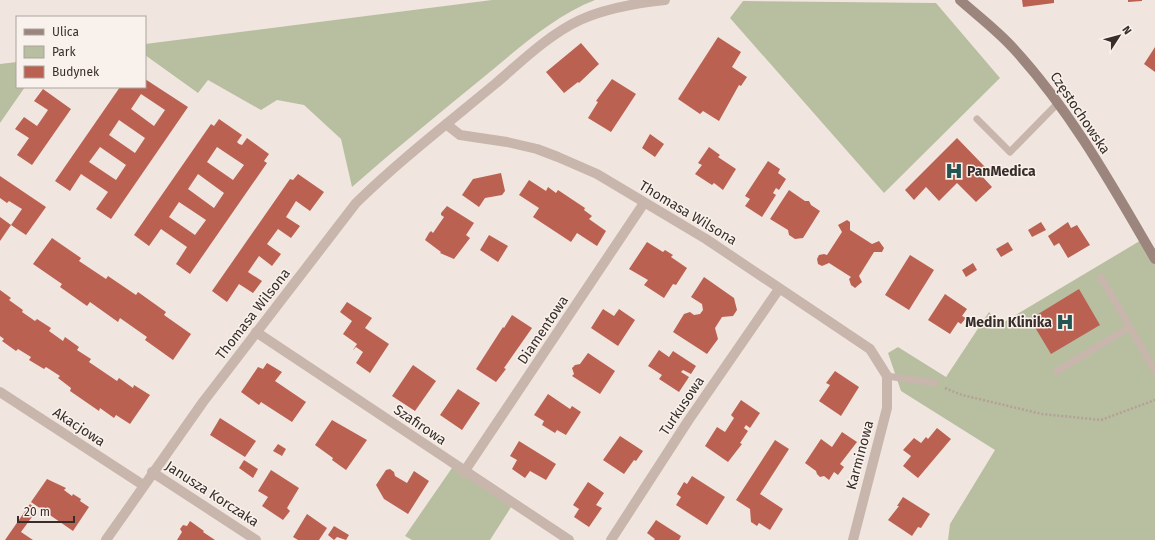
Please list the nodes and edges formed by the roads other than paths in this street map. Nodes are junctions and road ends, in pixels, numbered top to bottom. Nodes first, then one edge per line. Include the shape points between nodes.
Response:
1 (665, 0) edge
2 (960, 0) edge
3 (1057, 104) junction
4 (977, 119) dead end
5 (446, 124) junction
6 (644, 203) junction
7 (1155, 259) edge
8 (1101, 277) dead end
9 (779, 289) junction
10 (1130, 327) junction
11 (256, 332) junction
12 (1056, 371) dead end
13 (1155, 371) edge
14 (887, 376) junction
15 (935, 383) road end
16 (0, 392) edge
17 (152, 472) junction
18 (464, 472) junction
19 (143, 485) junction
20 (106, 540) edge
21 (256, 540) edge
22 (568, 540) edge
23 (611, 540) edge
24 (853, 540) edge

1 - 5 street, Thomasa Wilsona via 610,9 579,20 546,42
2 - 3 main road, Częstochowska via 1013,48 1036,74
3 - 4 lane via 1010,152
3 - 7 main road, Częstochowska via 1105,174
5 - 6 street, Thomasa Wilsona via 460,135 507,142 558,156 597,174
5 - 11 street, Thomasa Wilsona via 412,151 356,203
6 - 9 street, Thomasa Wilsona via 706,239
6 - 18 street, Diamentowa
8 - 10 lane
9 - 14 street, Thomasa Wilsona via 870,349
9 - 23 street, Turkusowa via 688,421
10 - 12 lane
10 - 13 lane
11 - 17 street, Thomasa Wilsona
11 - 18 street, Szafirowa
14 - 15 lane
14 - 24 street, Karminowa via 887,408
16 - 19 street, Akacjowa
17 - 19 street, Thomasa Wilsona
17 - 21 street, Janusza Korczaka
18 - 22 street, Szafirowa
19 - 20 street, Thomasa Wilsona

